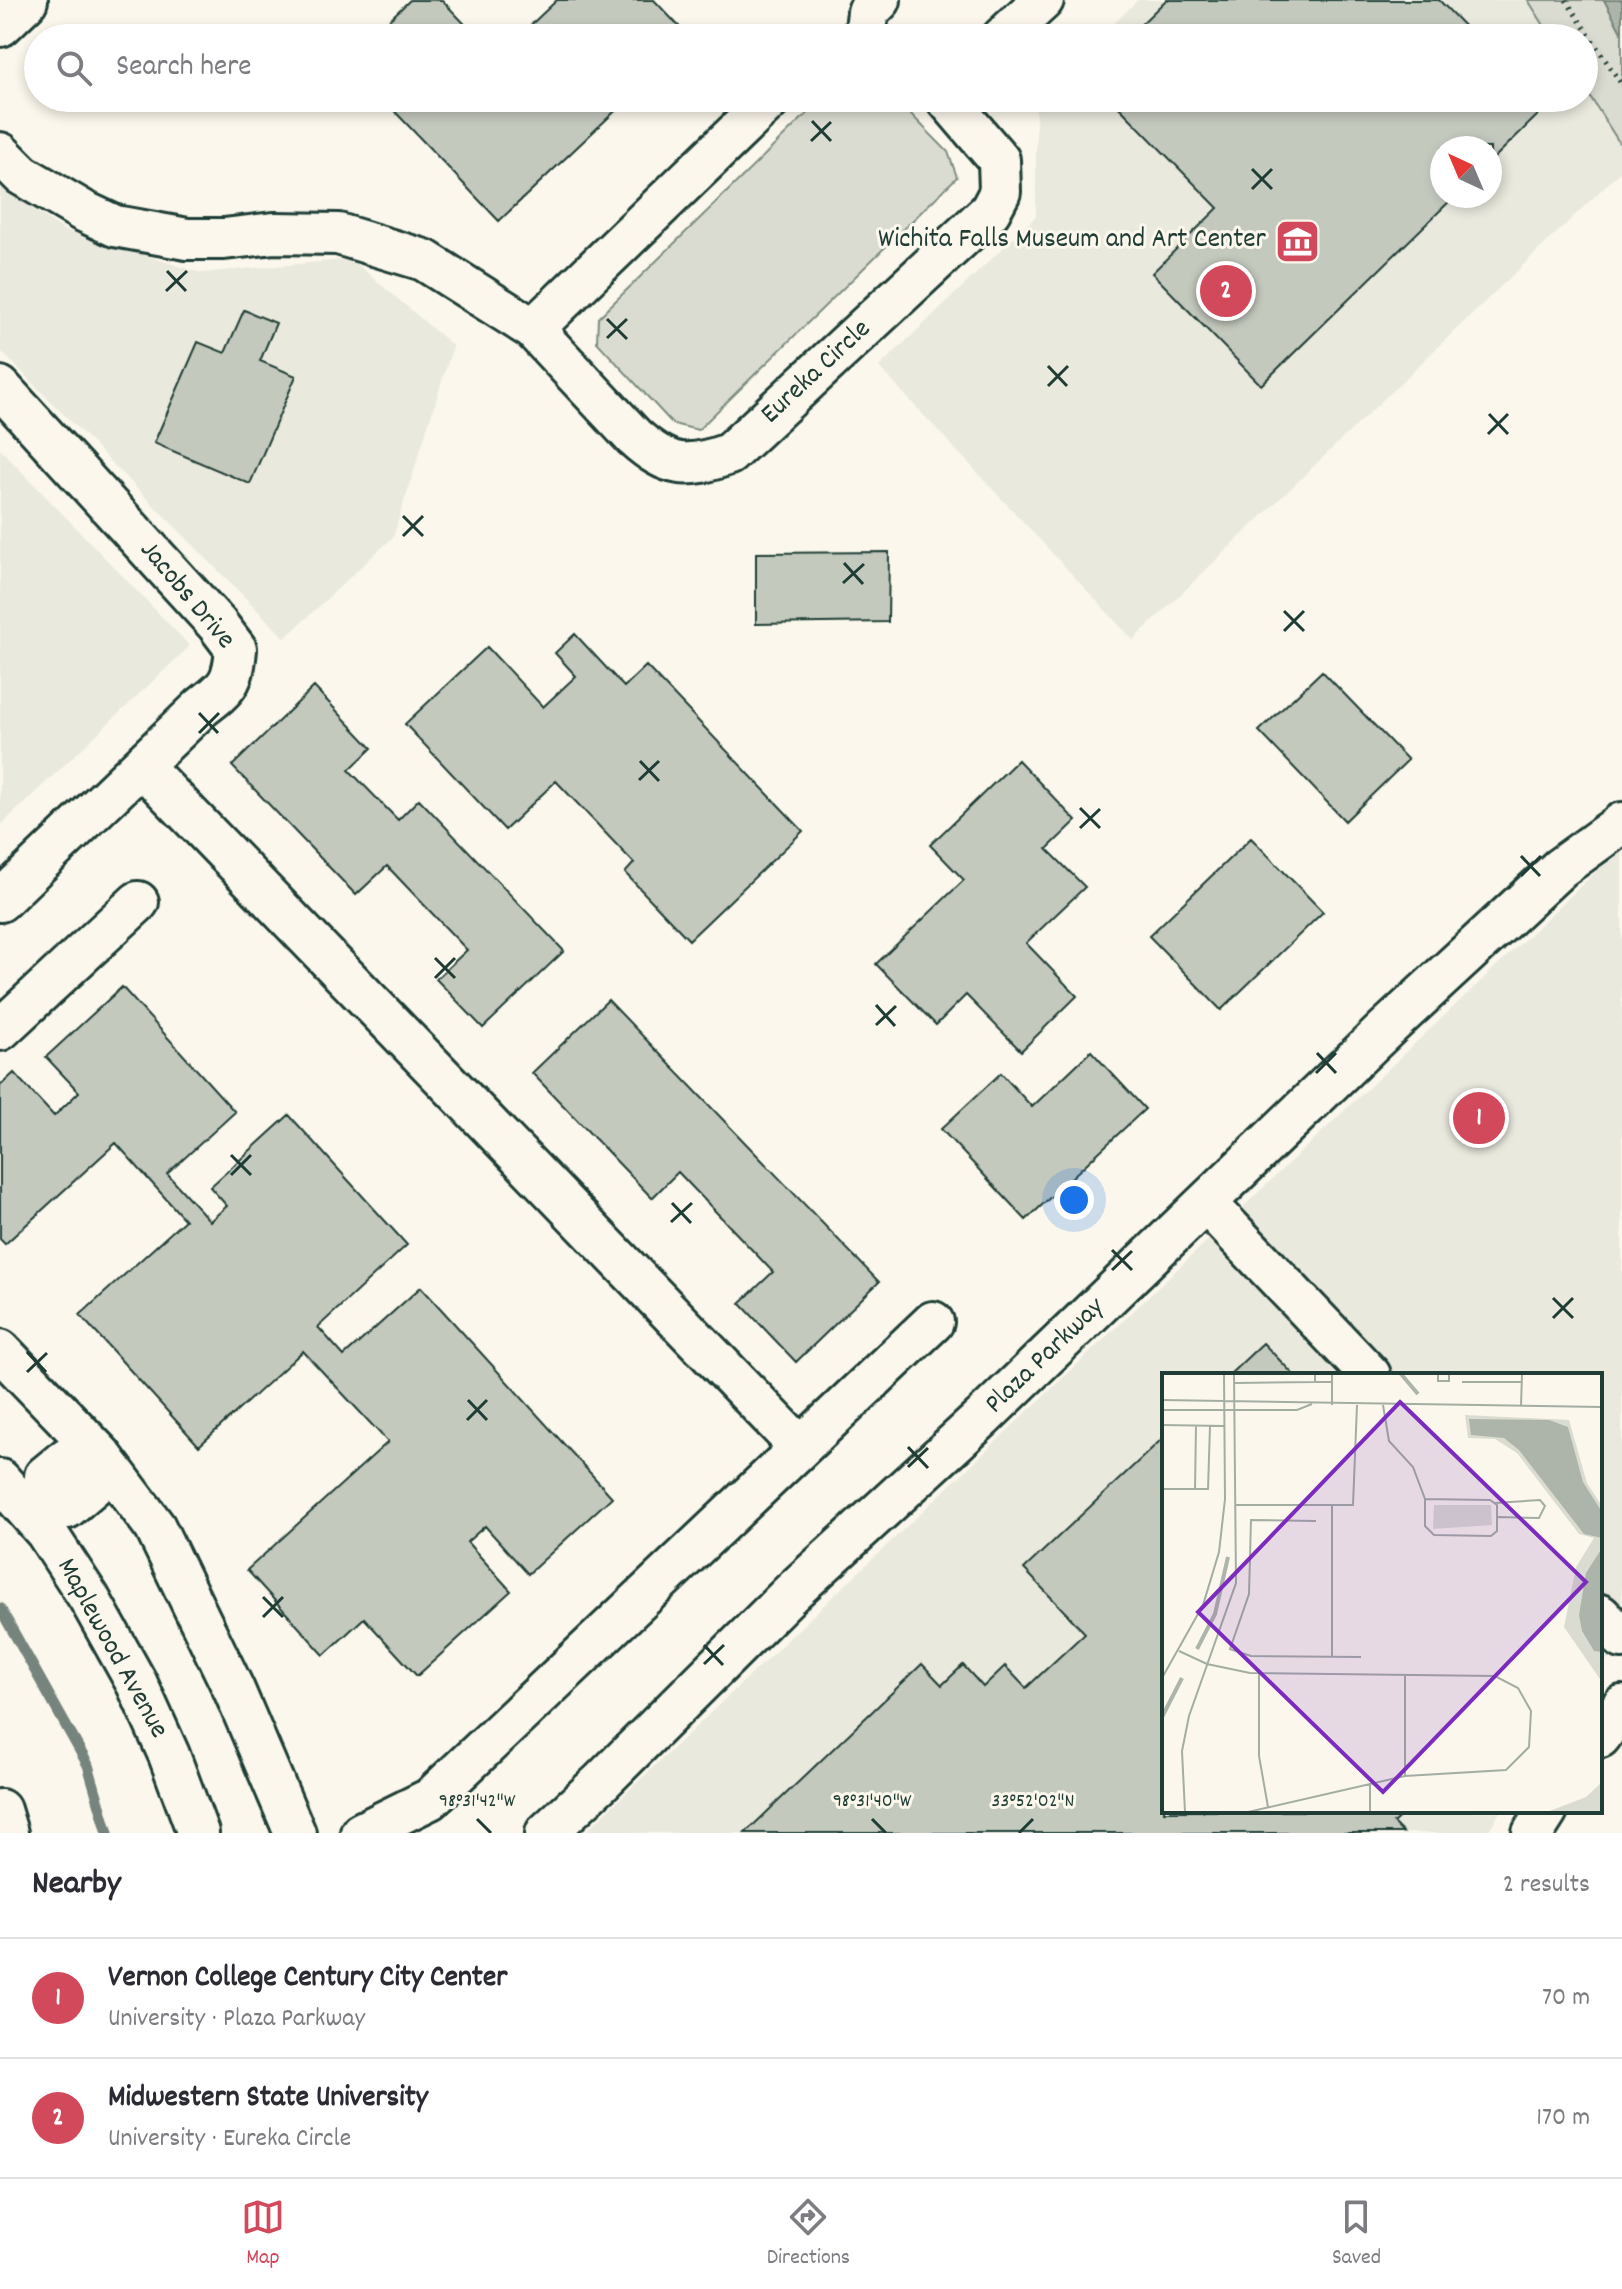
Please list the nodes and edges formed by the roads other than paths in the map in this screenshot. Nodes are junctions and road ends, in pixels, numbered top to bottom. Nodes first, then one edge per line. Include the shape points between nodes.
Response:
1 (25, 0) edge
2 (880, 0) edge
3 (1043, 0) edge
4 (0, 24) edge
5 (867, 24) edge
6 (1017, 24) edge
7 (758, 112) edge
8 (958, 112) edge
9 (0, 153) edge
10 (533, 329) junction
11 (0, 387) edge
12 (142, 766) junction
13 (1622, 823) edge
14 (0, 901) edge
15 (138, 902) dead end
16 (0, 1030) edge
17 (1206, 1203) junction
18 (933, 1322) dead end
19 (0, 1350) edge
20 (1368, 1373) edge
21 (800, 1447) junction
22 (96, 1460) junction
23 (0, 1480) edge
24 (37, 1508) junction
25 (1602, 1617) edge
26 (1622, 1638) edge
27 (1622, 1706) edge
28 (1602, 1734) edge
29 (0, 1810) edge
30 (1546, 1813) edge
31 (7, 1833) edge
32 (198, 1833) edge
33 (295, 1833) edge
34 (361, 1833) edge
35 (546, 1833) edge
36 (1533, 1833) edge

1 - 4 main road
2 - 5 street via 868,12
3 - 6 street
7 - 10 street
8 - 10 street, Eureka Circle via 999,160 1000,192 990,211 729,454 686,464 652,453
9 - 10 street, Eureka Circle via 22,175 115,226 187,239 338,234 424,260
11 - 12 street, Jacobs Drive via 236,649 225,689
12 - 14 street, Jacobs Drive
12 - 21 street
13 - 17 street, Plaza Parkway via 1560,868
15 - 16 street
17 - 20 street
17 - 35 street, Plaza Parkway via 792,1592
18 - 21 street
19 - 22 street
21 - 34 street via 430,1799
22 - 24 street via 93,1486 67,1508
22 - 33 street via 155,1527 234,1690
23 - 24 street, Maplewood Avenue
24 - 32 street, Maplewood Avenue via 46,1532 137,1684
25 - 26 street
27 - 28 street
29 - 31 street
30 - 36 street

